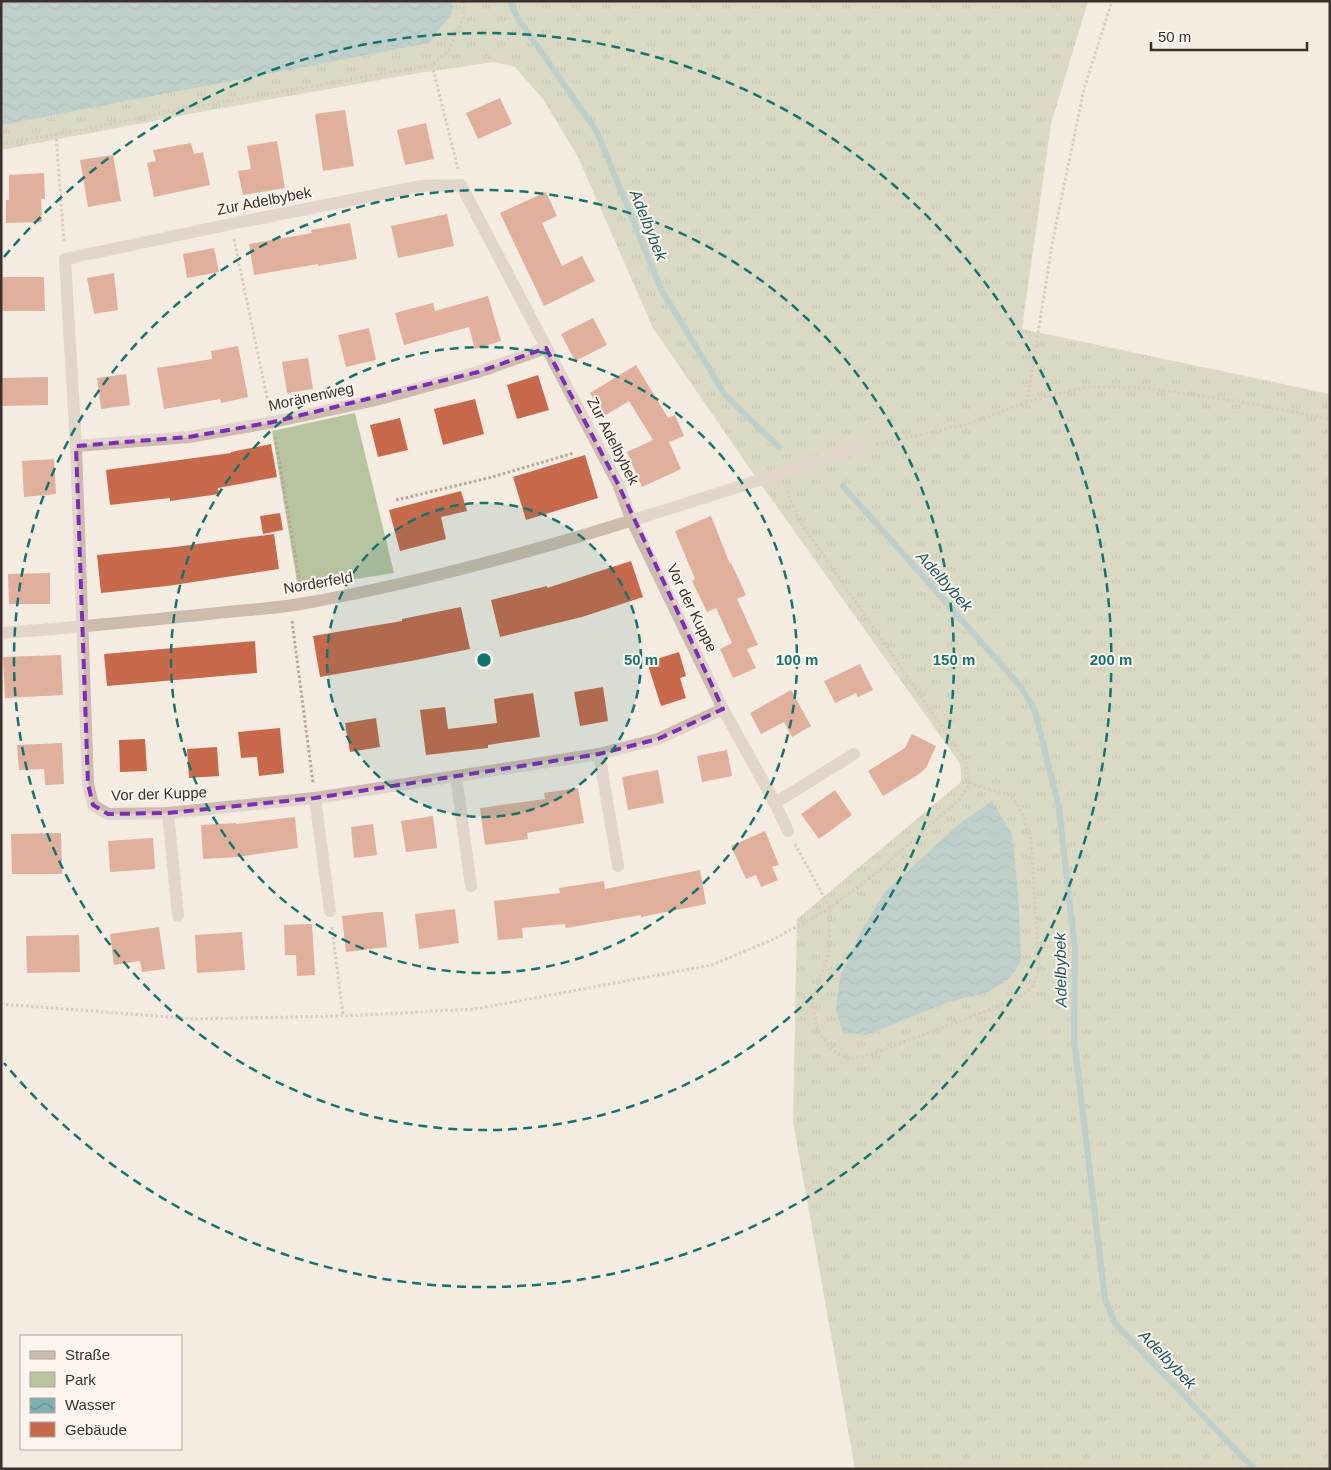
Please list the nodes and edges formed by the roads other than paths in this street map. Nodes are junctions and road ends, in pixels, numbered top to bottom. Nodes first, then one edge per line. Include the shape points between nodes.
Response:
1 (546, 348) junction
2 (76, 446) junction
3 (861, 447) road end
4 (632, 521) junction
5 (82, 627) junction
6 (1, 633) edge
7 (723, 709) junction
8 (599, 754) junction
9 (854, 754) dead end
10 (456, 776) junction
11 (315, 798) junction
12 (775, 803) junction
13 (168, 813) junction
14 (788, 831) road end
15 (618, 866) dead end
16 (471, 886) dead end
17 (330, 911) road end
18 (178, 916) dead end

1 - 2 street, Moränenweg via 478,372 376,400 273,422 190,436
1 - 2 street, Zur Adelbybek via 461,185 421,186 231,224 65,259
1 - 4 street, Zur Adelbybek via 618,484
2 - 5 street
3 - 4 street, Norderfeld
4 - 5 street, Norderfeld via 408,583 304,604
4 - 7 street, Vor der Kuppe
5 - 6 street, Norderfeld
5 - 13 street, Vor der Kuppe via 88,784 93,805 108,814
7 - 8 street, Vor der Kuppe via 658,739
7 - 12 street, Vor der Kuppe
8 - 10 street, Vor der Kuppe
8 - 15 street
9 - 12 street
10 - 11 street, Vor der Kuppe
10 - 16 street
11 - 13 street, Vor der Kuppe
11 - 17 street
12 - 14 street, Vor der Kuppe
13 - 18 street

